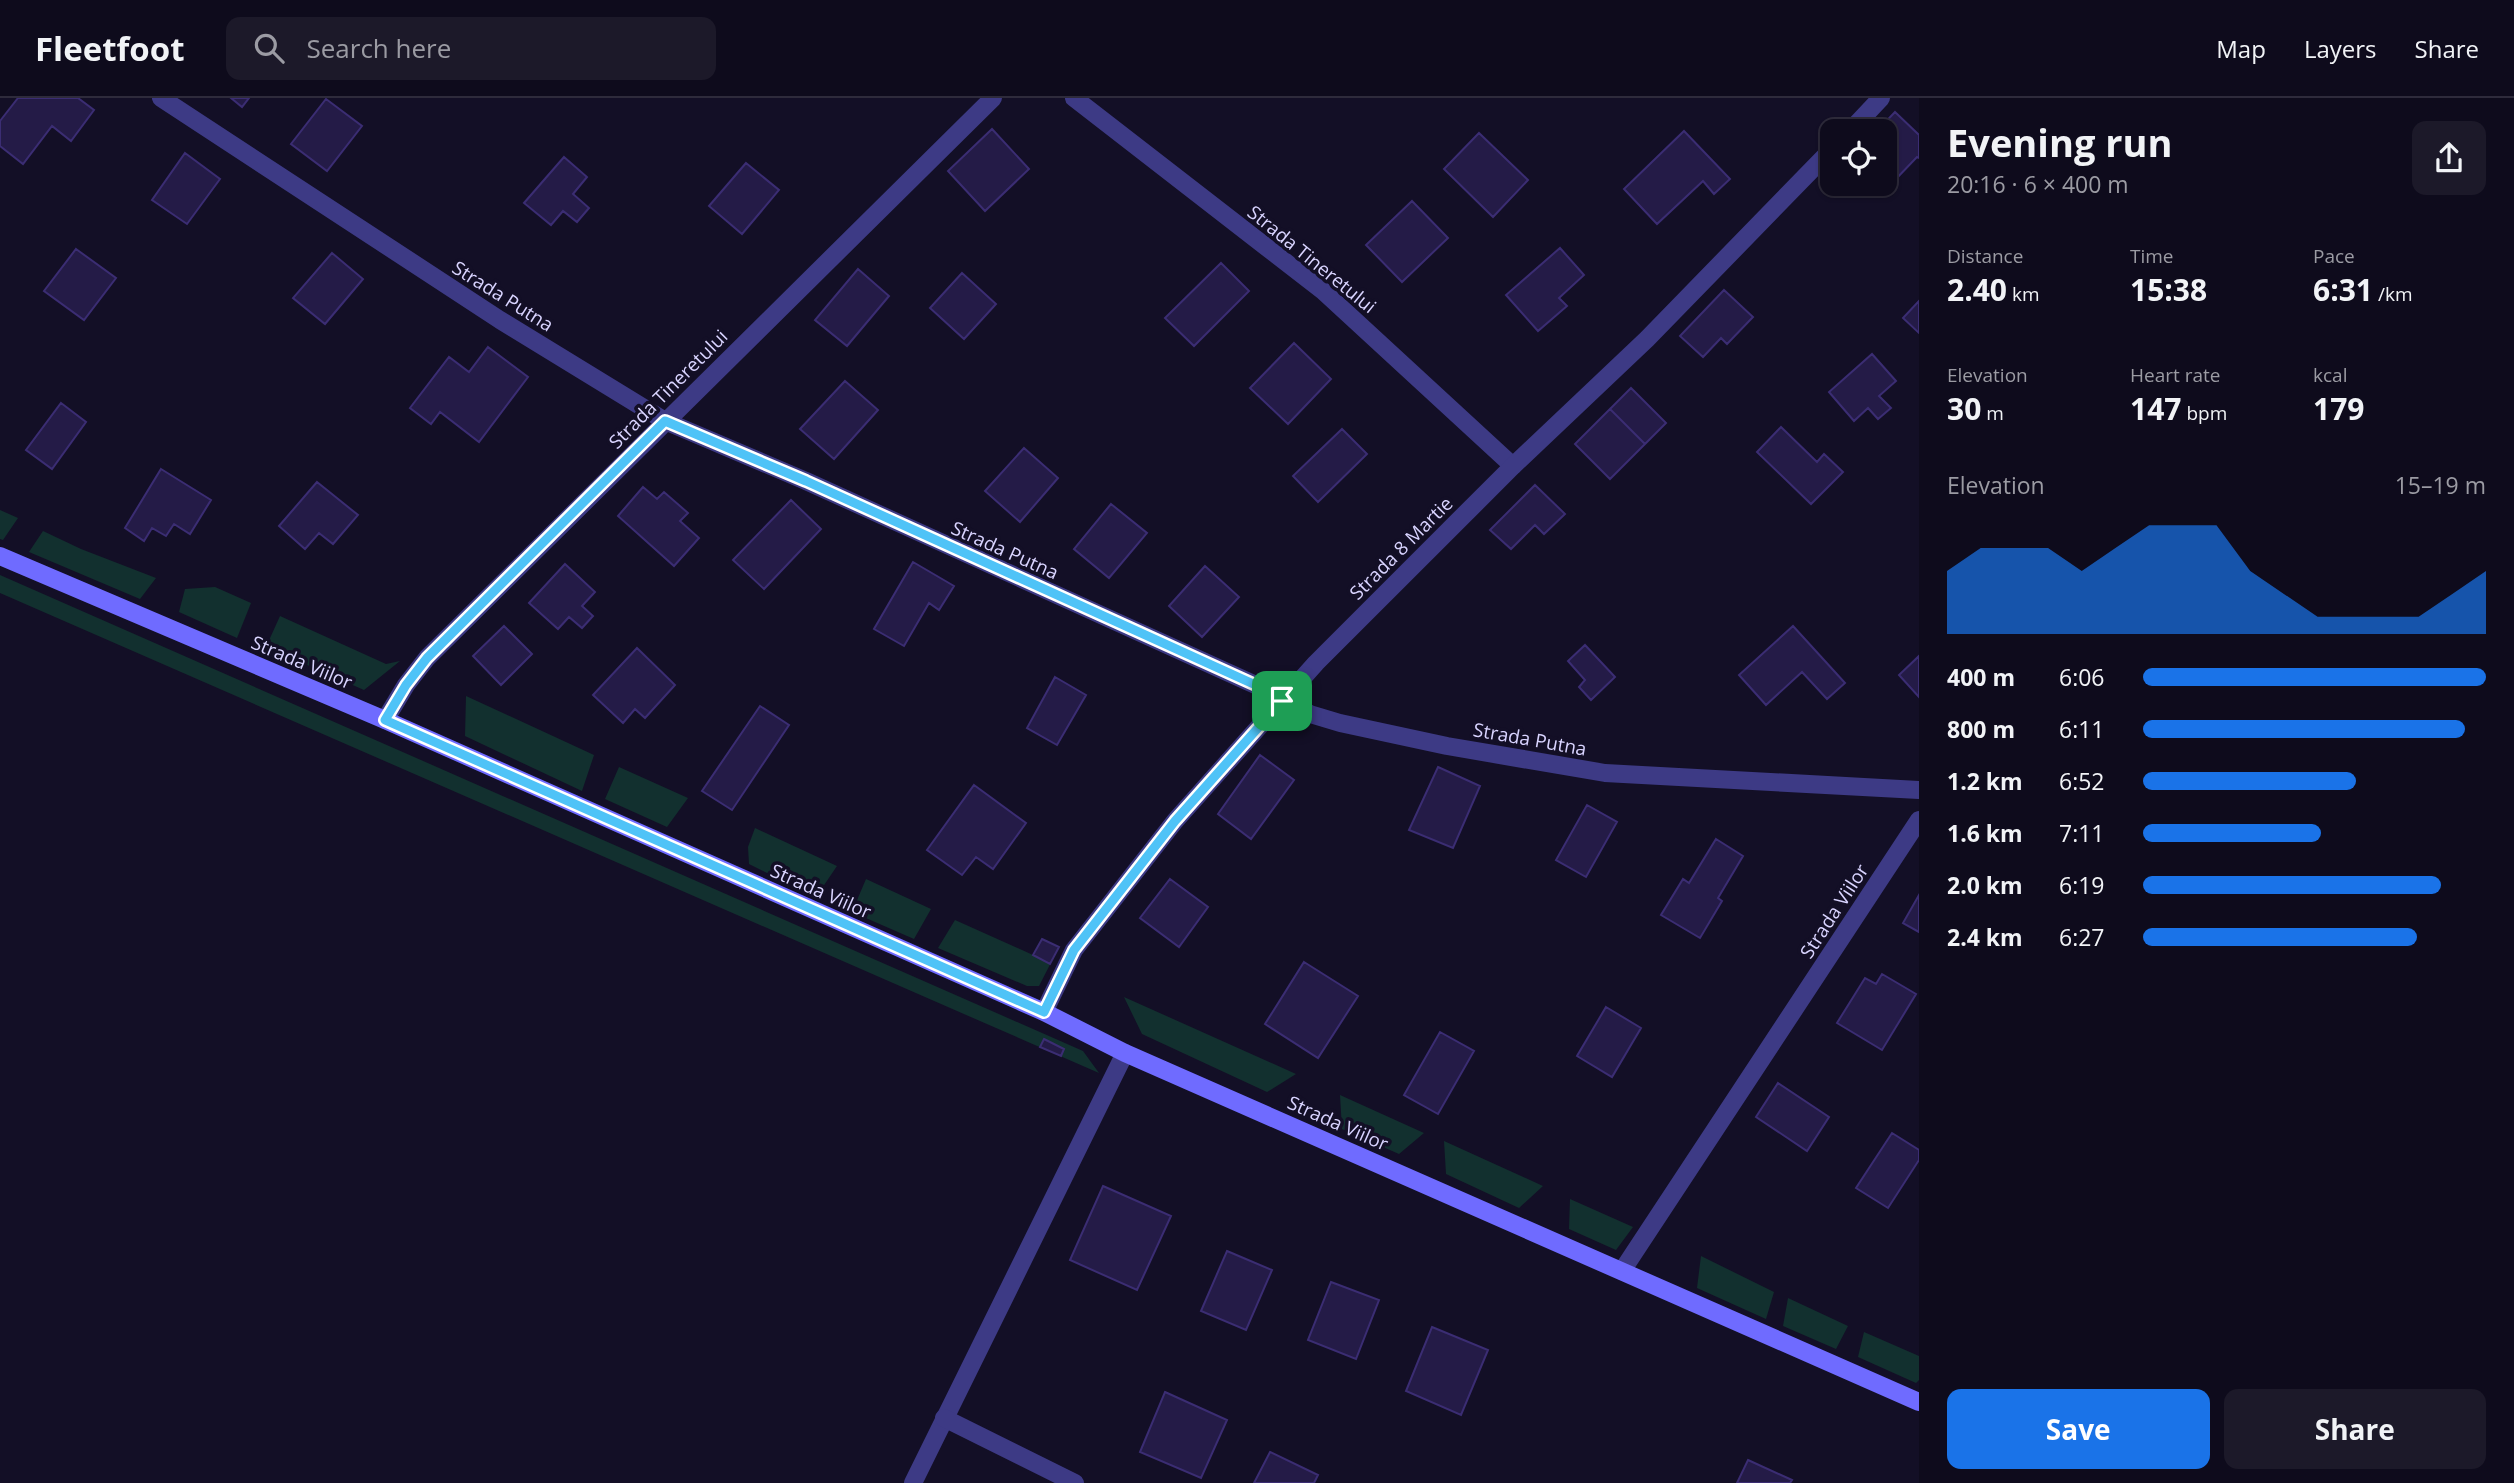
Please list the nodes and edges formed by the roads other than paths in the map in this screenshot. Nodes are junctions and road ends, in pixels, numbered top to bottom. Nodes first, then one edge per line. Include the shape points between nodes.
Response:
1 (161, 98) edge
2 (993, 98) edge
3 (1074, 98) edge
4 (1881, 98) edge
5 (1861, 119) edge
6 (1820, 161) edge
7 (665, 421) junction
8 (1513, 466) junction
9 (0, 556) edge
10 (1282, 701) junction
11 (385, 720) junction
12 (1919, 790) edge
13 (1919, 820) edge
14 (1044, 1012) junction
15 (1125, 1053) junction
16 (1622, 1271) junction
17 (1919, 1402) edge
18 (944, 1418) junction
19 (913, 1483) edge
20 (1075, 1483) edge

1 - 7 street, Strada Putna via 500,320
2 - 7 street, Strada Tineretului
3 - 8 street, Strada Tineretului via 1324,291
4 - 5 street
6 - 8 street, Strada 8 Martie via 1647,339
7 - 10 street, Strada Putna via 1260,687
7 - 11 street, Strada Tineretului via 427,658
8 - 10 street, Strada 8 Martie
9 - 11 street, Strada Viilor
10 - 12 street, Strada Putna via 1354,726 1605,773
10 - 14 street, Strada 8 Martie via 1175,821 1074,950
11 - 14 street, Strada Viilor
13 - 16 street, Strada Viilor
14 - 15 street, Strada Viilor
15 - 16 street, Strada Viilor
15 - 18 street
16 - 17 street, Strada Viilor
18 - 19 street
18 - 20 street

